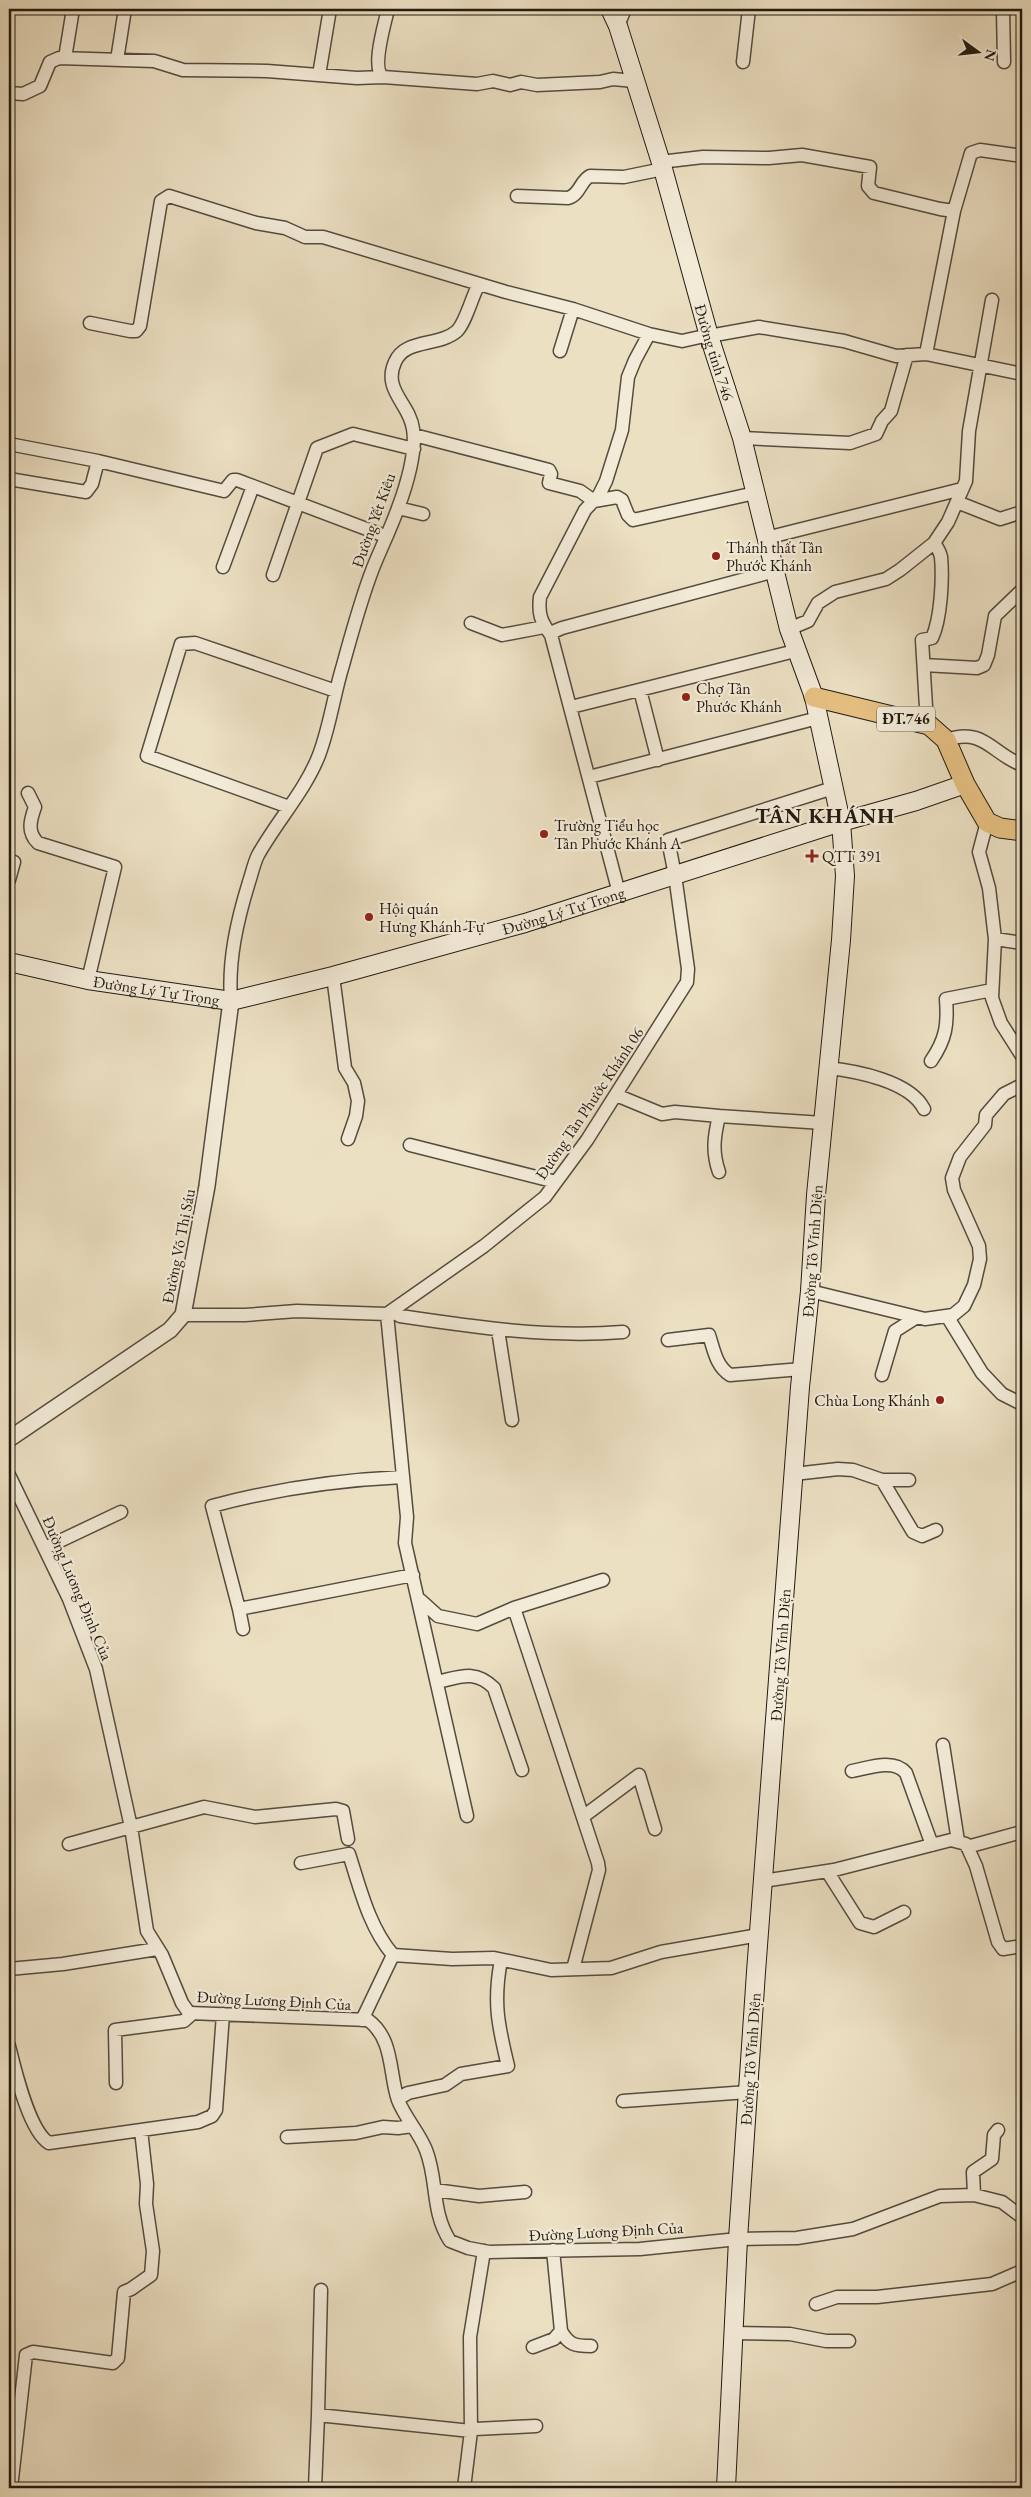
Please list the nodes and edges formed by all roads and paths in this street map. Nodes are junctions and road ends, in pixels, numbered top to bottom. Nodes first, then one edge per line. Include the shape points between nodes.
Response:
1 (73, 9) edge
2 (125, 9) edge
3 (330, 9) edge
4 (388, 9) edge
5 (610, 9) edge
6 (625, 9) edge
7 (749, 9) edge
8 (1003, 9) edge
9 (618, 26) junction
10 (64, 58) junction
11 (117, 60) junction
12 (742, 62) dead end
13 (1004, 62) dead end
14 (319, 75) junction
15 (383, 77) junction
16 (634, 81) junction
17 (9, 93) edge
18 (1022, 156) edge
19 (661, 165) junction
20 (517, 196) dead end
21 (954, 211) junction
22 (479, 284) junction
23 (992, 300) dead end
24 (573, 309) junction
25 (90, 324) dead end
26 (649, 334) junction
27 (709, 335) junction
28 (560, 351) dead end
29 (926, 354) junction
30 (907, 355) junction
31 (980, 366) junction
32 (1022, 374) edge
33 (414, 435) junction
34 (742, 438) junction
35 (9, 444) edge
36 (414, 449) junction
37 (98, 461) junction
38 (9, 479) edge
39 (253, 486) junction
40 (962, 489) junction
41 (755, 493) junction
42 (594, 501) junction
43 (300, 502) junction
44 (957, 502) junction
45 (398, 508) junction
46 (1022, 512) edge
47 (423, 514) dead end
48 (386, 536) junction
49 (766, 538) junction
50 (934, 543) junction
51 (223, 567) dead end
52 (775, 571) junction
53 (273, 575) dead end
54 (1022, 590) edge
55 (471, 623) dead end
56 (789, 629) junction
57 (548, 631) junction
58 (795, 651) junction
59 (924, 665) junction
60 (640, 690) junction
61 (336, 691) junction
62 (814, 698) junction
63 (570, 707) junction
64 (818, 718) junction
65 (927, 724) junction
66 (946, 740) junction
67 (658, 760) junction
68 (1022, 765) edge
69 (589, 777) junction
70 (965, 784) junction
71 (833, 788) junction
72 (28, 793) dead end
73 (289, 807) junction
74 (841, 822) junction
75 (987, 822) junction
76 (1022, 831) edge
77 (14, 862) dead end
78 (675, 875) junction
79 (9, 880) edge
80 (619, 893) junction
81 (995, 939) junction
82 (1022, 943) edge
83 (9, 962) edge
84 (332, 976) junction
85 (88, 980) junction
86 (992, 990) junction
87 (231, 1001) junction
88 (1022, 1054) edge
89 (931, 1061) dead end
90 (828, 1068) junction
91 (1022, 1085) edge
92 (616, 1096) junction
93 (924, 1108) dead end
94 (719, 1116) junction
95 (823, 1123) junction
96 (348, 1139) dead end
97 (410, 1145) dead end
98 (719, 1172) dead end
99 (556, 1182) junction
100 (810, 1291) junction
101 (389, 1312) junction
102 (183, 1315) junction
103 (947, 1316) junction
104 (917, 1317) junction
105 (498, 1330) junction
106 (623, 1332) dead end
107 (668, 1340) dead end
108 (802, 1369) junction
109 (882, 1375) dead end
110 (1022, 1404) edge
111 (512, 1420) dead end
112 (9, 1439) edge
113 (794, 1474) junction
114 (9, 1475) edge
115 (403, 1477) junction
116 (882, 1480) junction
117 (910, 1480) dead end
118 (121, 1512) dead end
119 (936, 1530) dead end
120 (45, 1548) junction
121 (413, 1575) junction
122 (603, 1580) dead end
123 (418, 1598) junction
124 (514, 1608) junction
125 (239, 1609) junction
126 (243, 1630) dead end
127 (437, 1682) junction
128 (943, 1745) dead end
129 (522, 1770) dead end
130 (852, 1771) dead end
131 (467, 1816) dead end
132 (584, 1816) junction
133 (131, 1826) junction
134 (655, 1829) dead end
135 (1022, 1832) edge
136 (348, 1839) dead end
137 (69, 1844) dead end
138 (932, 1844) junction
139 (962, 1844) junction
140 (301, 1863) dead end
141 (827, 1871) junction
142 (763, 1882) junction
143 (904, 1912) dead end
144 (758, 1935) junction
145 (1022, 1946) edge
146 (157, 1949) junction
147 (394, 1954) junction
148 (501, 1960) junction
149 (9, 1969) edge
150 (572, 1969) junction
151 (193, 2013) junction
152 (223, 2014) junction
153 (362, 2020) junction
154 (9, 2046) edge
155 (116, 2083) dead end
156 (748, 2092) junction
157 (398, 2099) junction
158 (623, 2101) dead end
159 (412, 2126) junction
160 (141, 2130) junction
161 (998, 2130) dead end
162 (287, 2137) dead end
163 (435, 2190) junction
164 (525, 2192) dead end
165 (974, 2195) junction
166 (1019, 2210) edge
167 (738, 2239) junction
168 (553, 2250) junction
169 (484, 2251) junction
170 (1022, 2271) edge
171 (321, 2290) dead end
172 (816, 2304) dead end
173 (561, 2330) junction
174 (733, 2333) junction
175 (849, 2341) dead end
176 (591, 2346) dead end
177 (533, 2347) dead end
178 (318, 2416) junction
179 (536, 2426) dead end
180 (471, 2431) junction
181 (11, 2488) edge
182 (315, 2488) edge
183 (464, 2488) edge
184 (726, 2488) edge

1 - 10 street
2 - 11 street
3 - 14 street
4 - 15 street via 378,58 379,72
5 - 9 main road, Đường tỉnh 746
6 - 9 street
7 - 12 street
8 - 13 street
9 - 16 main road, Đường tỉnh 746
10 - 11 street
10 - 17 street via 50,62 40,86 23,94
11 - 14 street via 154,61 182,70
14 - 15 street
15 - 16 street via 477,84 493,81 510,85 613,79
16 - 19 main road, Đường tỉnh 746
18 - 21 street via 980,150 971,153
19 - 20 street via 624,177 590,176 575,195 568,198
19 - 21 street via 703,157 802,155 870,167 868,186 874,193
19 - 27 main road, Đường tỉnh 746
21 - 29 street
22 - 24 street
22 - 25 street via 323,237 305,237 285,228 256,223 169,196 161,201 140,326 136,331 130,331
22 - 33 street, Đường Yết Kiêu via 457,331 447,338 406,348 394,362 392,386
23 - 31 street
24 - 26 street
24 - 28 street
26 - 27 street via 682,341
26 - 42 street via 628,377 622,430 606,481
27 - 30 street via 759,327 844,341 896,356
27 - 34 main road, Đường tỉnh 746
29 - 30 street
29 - 31 street
30 - 34 street via 891,411 871,437 850,442
31 - 32 street
31 - 40 street via 969,431 966,481
33 - 36 street, Đường Yết Kiêu
33 - 42 street via 549,470 549,483 580,491
34 - 41 main road, Đường tỉnh 746
35 - 37 street
36 - 43 street via 353,434 318,448
36 - 45 street, Đường Yết Kiêu
37 - 38 street via 92,484 86,492
37 - 39 street via 224,492 233,480
39 - 43 street
39 - 51 street
40 - 44 street
40 - 49 street
41 - 42 street via 639,520 628,515 622,500
41 - 49 main road, Đường tỉnh 746
42 - 57 street via 585,510 540,597 538,610
43 - 48 street
43 - 53 street
44 - 46 street via 1000,519
44 - 50 street
45 - 47 street
45 - 48 street, Đường Yết Kiêu
48 - 61 street, Đường Yết Kiêu via 369,579
49 - 52 main road, Đường tỉnh 746
50 - 56 street via 886,579 835,592 818,603 808,621
50 - 59 street via 941,555 940,595 936,630 932,638 922,640
52 - 56 main road, Đường tỉnh 746
52 - 57 street
54 - 59 street via 995,616 984,665 977,668
55 - 57 street via 502,635
56 - 58 main road, Đường tỉnh 746
57 - 63 street
58 - 60 street
58 - 62 main road, Đường tỉnh 746
59 - 65 street
60 - 63 street
60 - 67 street
61 - 73 street, Đường Yết Kiêu via 318,756
61 - 73 street via 195,643 181,644 147,756
62 - 64 main road, Đường tỉnh 746
62 - 65 main road, ĐT.746
63 - 69 street
64 - 67 street
64 - 71 main road, Đường tỉnh 746
65 - 66 main road, ĐT.746
66 - 68 street via 967,734
66 - 70 main road, ĐT.746
67 - 69 street
69 - 80 street
70 - 74 main road, Đường Lý Tự Trọng
70 - 75 main road, ĐT.746
71 - 74 main road, Đường tỉnh 746
71 - 78 street, Đường Tân Phước Khánh 06 via 668,840
72 - 85 street via 34,807 31,836 38,843 115,867
73 - 87 street, Đường Yết Kiêu via 257,857 246,892 233,944
74 - 78 main road, Đường Lý Tự Trọng
74 - 90 main road, Đường Tô Vĩnh Diện via 845,876
75 - 76 main road via 1000,828
75 - 81 street via 979,852 989,888
77 - 79 street
78 - 80 main road, Đường Lý Tự Trọng
78 - 92 street, Đường Tân Phước Khánh 06 via 687,982
80 - 84 main road, Đường Lý Tự Trọng via 526,923
81 - 82 street
81 - 86 street
83 - 85 main road, Đường Lý Tự Trọng
84 - 87 main road, Đường Lý Tự Trọng
84 - 96 street via 346,1068 358,1101
85 - 87 main road, Đường Lý Tự Trọng
86 - 88 street via 1001,1023
86 - 89 street via 946,999 948,1023 941,1046
87 - 102 street, Đường Võ Thị Sáu via 207,1186
90 - 93 street via 858,1072 890,1082
90 - 95 main road, Đường Tô Vĩnh Diện
91 - 103 street via 1004,1094 986,1115 985,1125 960,1157 952,1178 954,1190 979,1246 980,1259 974,1285 964,1306
92 - 94 street via 662,1114
92 - 99 street, Đường Tân Phước Khánh 06
94 - 95 street
94 - 98 street via 714,1156
95 - 100 main road, Đường Tô Vĩnh Diện
97 - 99 street
99 - 101 street, Đường Tân Phước Khánh 06 via 531,1210
100 - 104 street
100 - 108 main road, Đường Tô Vĩnh Diện
101 - 102 street
101 - 105 street
101 - 115 street
102 - 112 street, Đường Võ Thị Sáu via 170,1330
103 - 104 street
103 - 110 street via 982,1372 1002,1394
104 - 109 street via 895,1331
105 - 106 street
105 - 111 street
107 - 108 street via 708,1335 718,1362 730,1375
108 - 113 main road, Đường Tô Vĩnh Diện
113 - 116 street via 853,1470
113 - 142 main road, Đường Tô Vĩnh Diện
114 - 120 street, Đường Lương Định Của
115 - 121 street via 407,1517 405,1543
115 - 125 street via 359,1479 262,1492 212,1506
116 - 117 street
116 - 119 street via 913,1532 922,1536
118 - 120 street
120 - 133 street, Đường Lương Định Của via 96,1669
121 - 123 street
121 - 125 street
122 - 124 street
123 - 124 street via 438,1616 477,1624
123 - 127 street
124 - 132 street
125 - 126 street
127 - 129 street via 469,1675 485,1679 494,1688
127 - 131 street
128 - 139 street
130 - 138 street via 892,1765 902,1768
132 - 134 street via 639,1775
132 - 150 street via 599,1870
133 - 136 street via 204,1807 255,1817 332,1809 343,1811
133 - 137 street
133 - 146 street, Đường Lương Định Của via 147,1930
135 - 139 street
138 - 139 street via 951,1840
138 - 141 street
139 - 145 street via 976,1866 998,1942 1004,1949
140 - 147 street via 349,1854 382,1942
141 - 142 street
141 - 143 street via 860,1923 874,1926
142 - 144 main road, Đường Tô Vĩnh Diện
144 - 150 street via 661,1952 611,1968
144 - 156 main road, Đường Tô Vĩnh Diện
146 - 149 street
146 - 151 street, Đường Lương Định Của via 170,1970 182,2003 189,2013
147 - 148 street
147 - 153 street
148 - 150 street via 551,1970
148 - 157 street via 496,1987 496,2016 508,2066 461,2074 445,2085 408,2093
151 - 152 street, Đường Lương Định Của
151 - 155 street via 184,2021 115,2030
152 - 153 street, Đường Lương Định Của
152 - 160 street via 216,2110 212,2116 198,2122
153 - 157 street, Đường Lương Định Của via 374,2025 383,2038
154 - 160 street via 18,2085 41,2138 49,2143
156 - 158 street
156 - 167 main road, Đường Tô Vĩnh Diện
157 - 159 street, Đường Lương Định Của
159 - 162 street
159 - 163 street, Đường Lương Định Của via 427,2150
160 - 181 street via 153,2251 151,2275 124,2292 118,2358 113,2363 33,2352 26,2355
161 - 165 street via 994,2135 992,2159 973,2172
163 - 164 street via 479,2196
163 - 169 street, Đường Lương Định Của via 439,2220 450,2241
165 - 166 street, Đường Lương Định Của
165 - 167 street, Đường Lương Định Của via 940,2196 853,2230 797,2238
167 - 168 street, Đường Lương Định Của via 640,2249
167 - 174 main road, Đường Tô Vĩnh Diện
168 - 169 street, Đường Lương Định Của
168 - 173 street
169 - 180 street via 470,2337
170 - 172 street via 992,2284 877,2297 837,2297
171 - 178 street
173 - 176 street via 567,2341
173 - 177 street via 554,2339
174 - 175 street via 790,2334 826,2342
174 - 184 main road, Đường Tô Vĩnh Diện
178 - 180 street
178 - 182 street
179 - 180 street
180 - 183 street

